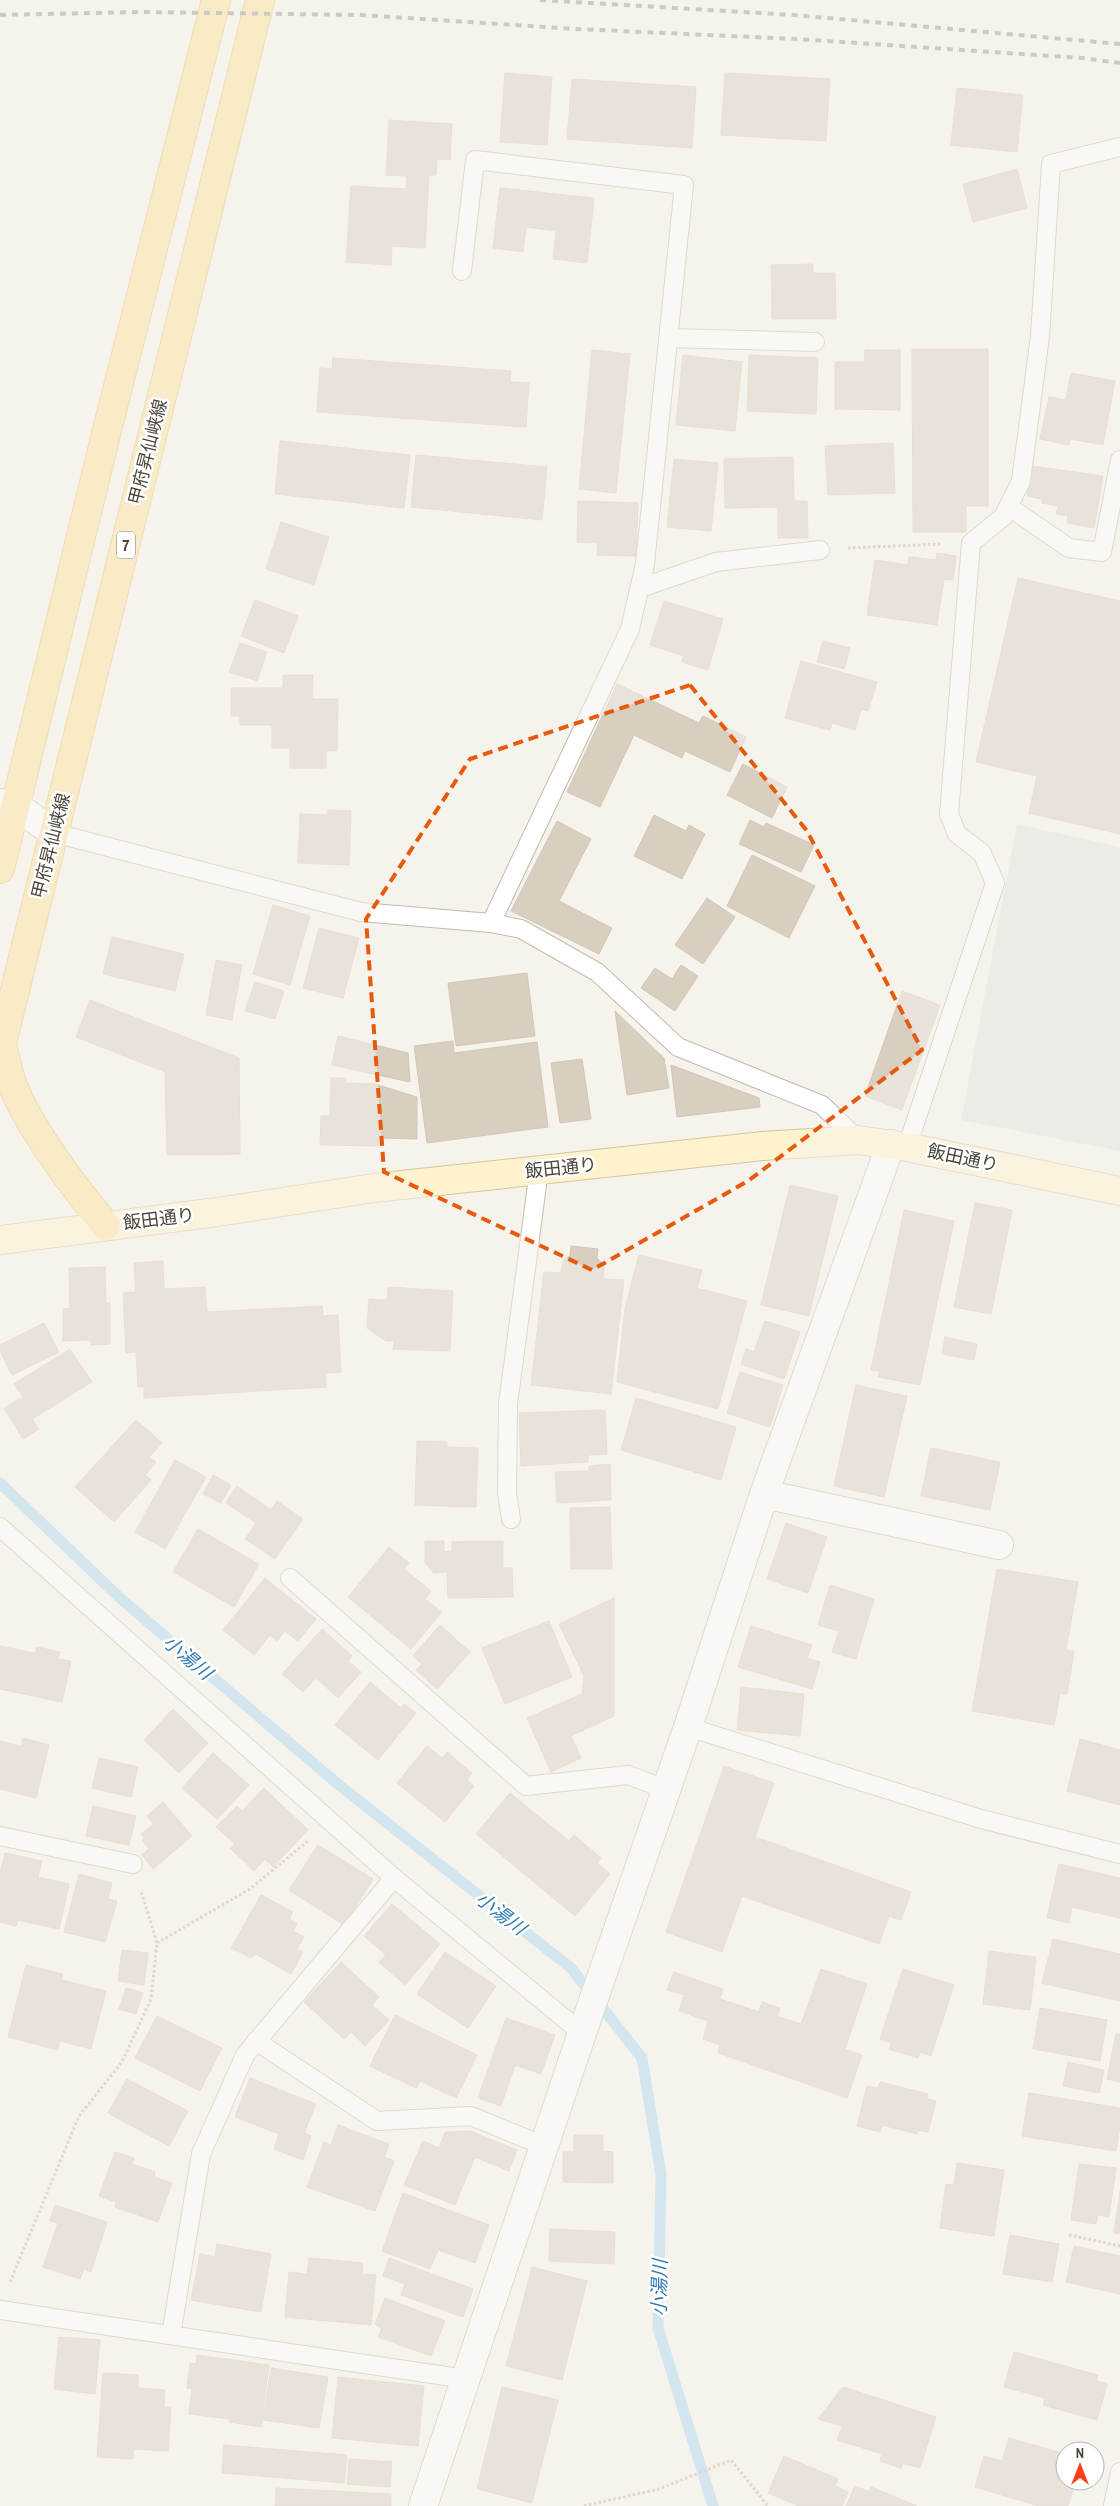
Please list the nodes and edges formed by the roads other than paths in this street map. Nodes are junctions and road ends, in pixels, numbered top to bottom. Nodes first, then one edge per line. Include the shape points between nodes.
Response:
1 (216, 0) edge
2 (260, 0) edge
3 (1120, 147) edge
4 (462, 271) dead end
5 (669, 338) junction
6 (815, 342) dead end
7 (1120, 460) edge
8 (1009, 507) junction
9 (820, 550) road end
10 (640, 588) junction
11 (8, 804) edge
12 (54, 833) junction
13 (0, 869) edge
14 (491, 923) junction
15 (1, 1048) edge
16 (858, 1140) junction
17 (899, 1146) junction
18 (540, 1170) junction
19 (1120, 1190) edge
20 (106, 1226) junction
21 (0, 1240) edge
22 (764, 1494) junction
23 (512, 1518) dead end
24 (0, 1527) edge
25 (999, 1545) dead end
26 (290, 1578) dead end
27 (688, 1727) junction
28 (665, 1789) junction
29 (0, 1836) edge
30 (1120, 1854) edge
31 (133, 1864) road end
32 (394, 1878) junction
33 (583, 2028) junction
34 (256, 2041) junction
35 (544, 2146) junction
36 (0, 2310) edge
37 (171, 2335) junction
38 (466, 2379) junction
39 (1120, 2472) edge
40 (423, 2506) edge
41 (1113, 2506) edge

1 - 11 main road via 104,443
2 - 12 main road, 甲府昇仙峡線 / 7
3 - 8 lane via 1051,164 1040,336 1021,482
4 - 5 lane via 475,160 684,186
5 - 6 lane
5 - 10 lane via 646,564
7 - 8 lane via 1102,552 1069,548
8 - 17 lane via 1003,517 971,543 949,814 957,834 982,853 995,883
9 - 10 lane via 716,562
10 - 14 lane via 630,628
11 - 12 street
11 - 13 main road
12 - 14 lane via 361,912
12 - 15 main road, 甲府昇仙峡線 / 7
14 - 16 lane via 521,929 597,972 678,1047 822,1105
15 - 20 main road via 13,1086 34,1126 76,1189
16 - 17 main road, 飯田通り
16 - 18 main road, 飯田通り via 763,1146
17 - 19 main road, 飯田通り
17 - 22 street
18 - 20 main road, 飯田通り via 374,1188
18 - 23 lane via 508,1404 507,1493
20 - 21 main road, 飯田通り
22 - 25 street
22 - 27 street
24 - 32 lane
26 - 28 lane via 526,1786 628,1775
27 - 28 street
27 - 30 lane via 981,1819
28 - 33 street
29 - 31 lane
32 - 33 lane
32 - 34 lane
33 - 35 street
34 - 35 lane via 377,2121 471,2116
34 - 37 lane via 245,2054 201,2154
35 - 38 street
36 - 37 lane
37 - 38 lane
38 - 40 street
39 - 41 lane

